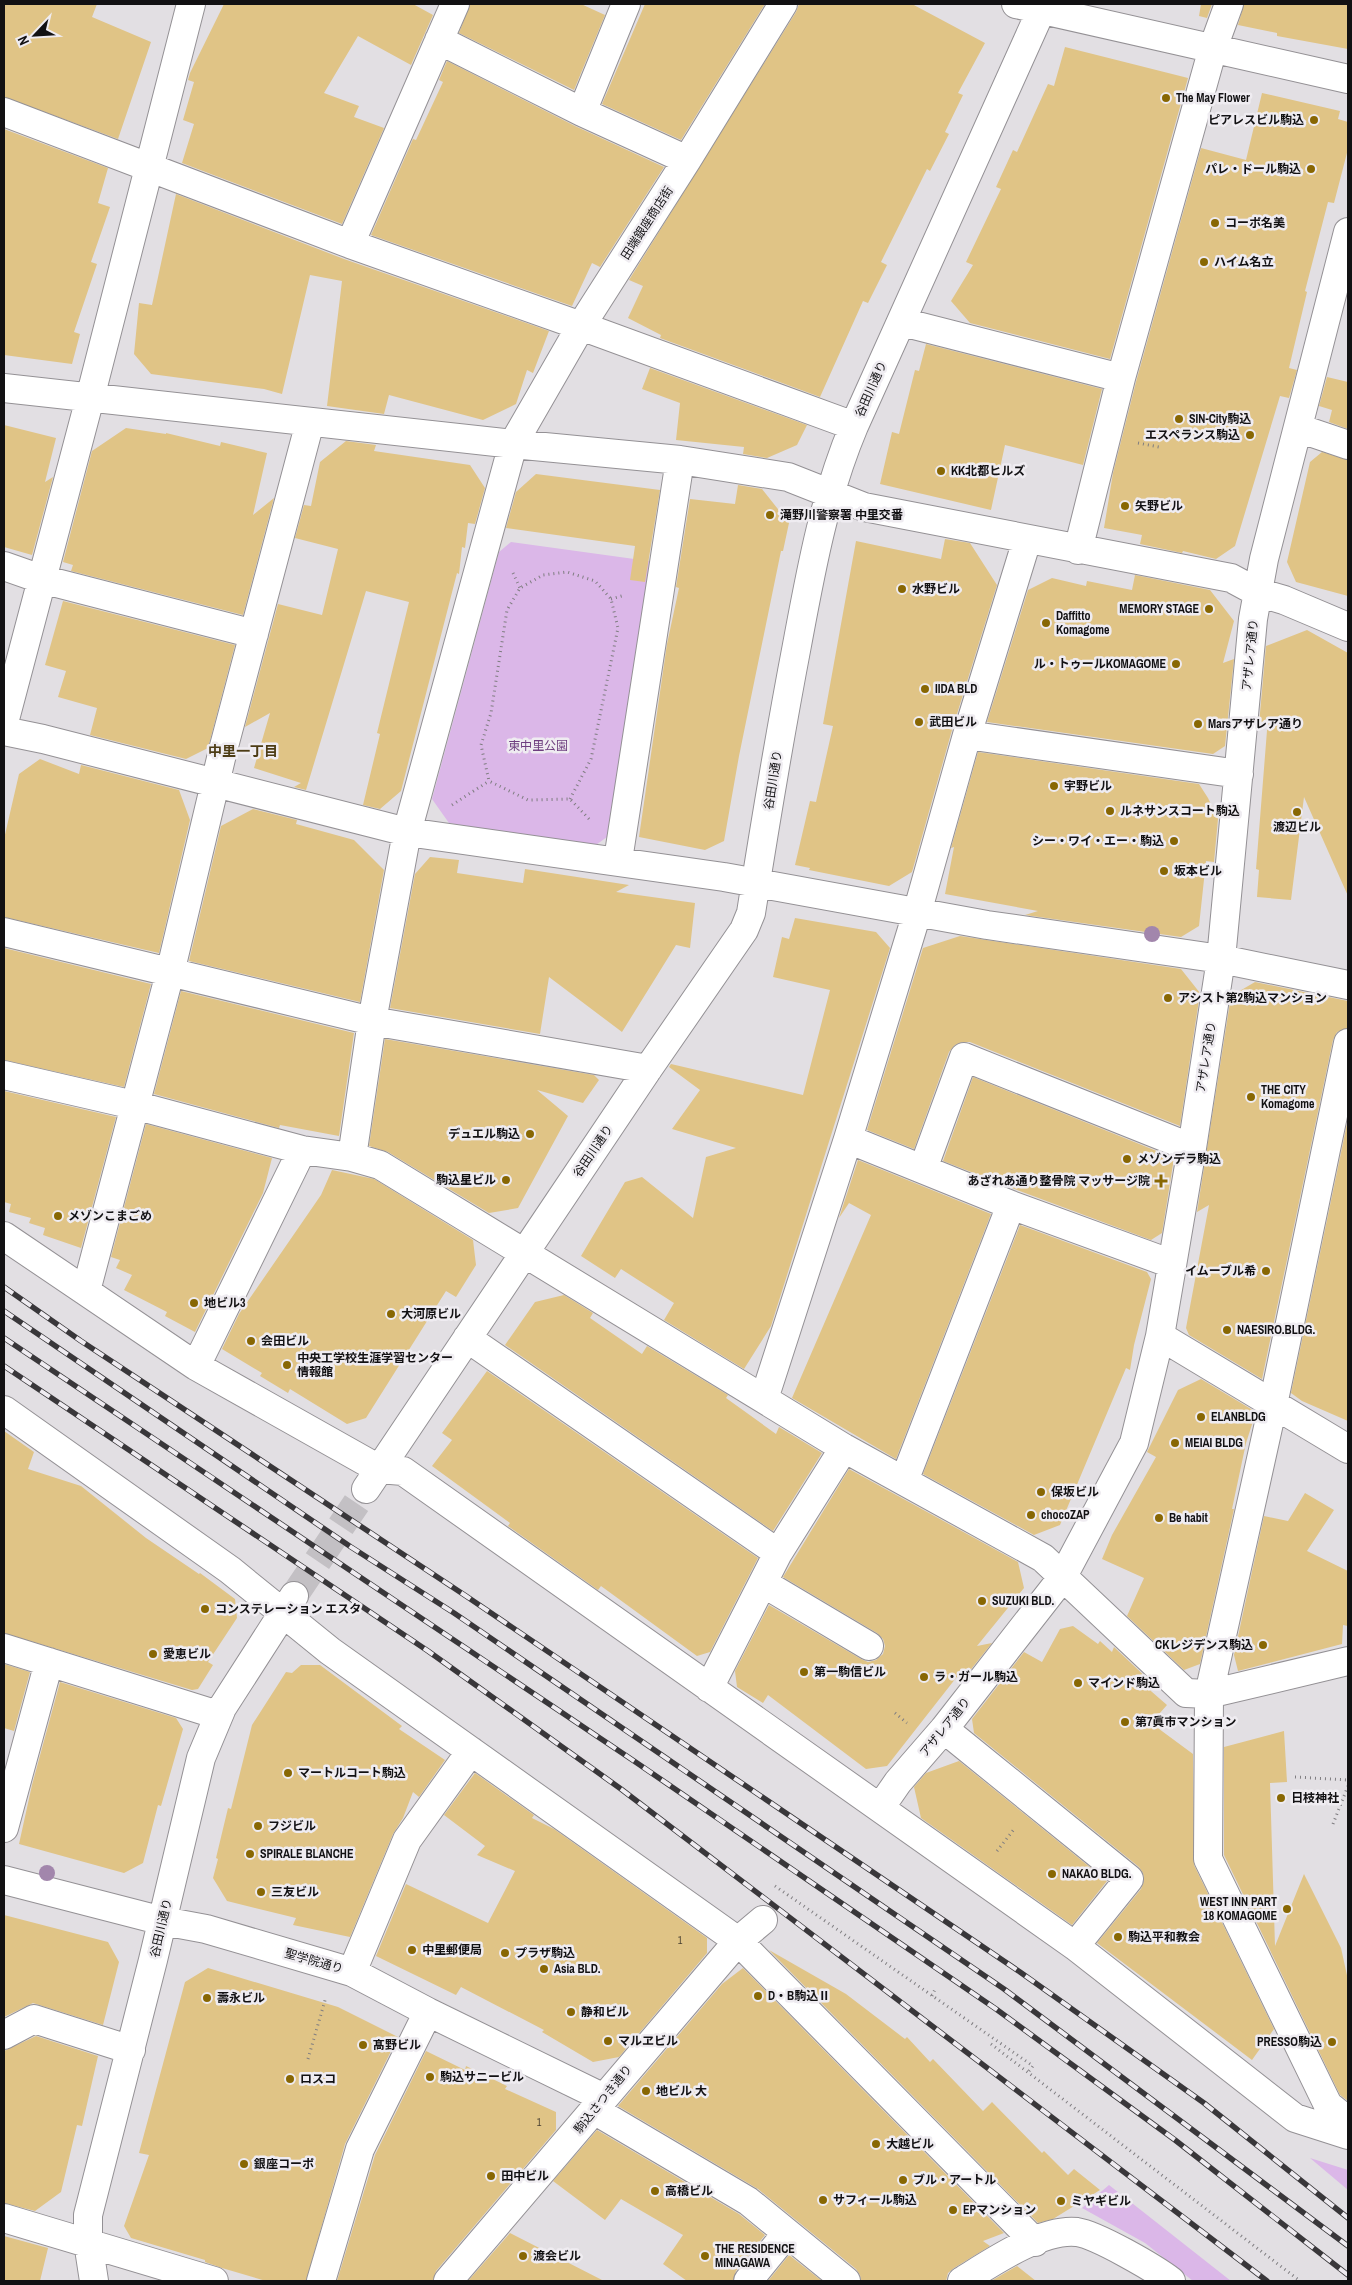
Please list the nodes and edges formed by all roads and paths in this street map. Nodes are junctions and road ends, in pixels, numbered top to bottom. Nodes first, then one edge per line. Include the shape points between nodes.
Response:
1 (191, 4) edge
2 (455, 4) edge
3 (626, 4) edge
4 (783, 4) edge
5 (1229, 4) edge
6 (1033, 6) edge
7 (439, 40) junction
8 (1213, 48) junction
9 (1348, 78) edge
10 (4, 112) edge
11 (582, 112) junction
12 (687, 160) junction
13 (149, 167) junction
14 (1348, 232) edge
15 (350, 244) junction
16 (902, 322) junction
17 (581, 326) junction
18 (1121, 378) junction
19 (4, 388) edge
20 (90, 398) junction
21 (310, 422) junction
22 (854, 426) junction
23 (1298, 428) junction
24 (513, 444) junction
25 (1348, 445) edge
26 (680, 460) junction
27 (829, 494) junction
28 (1027, 540) junction
29 (1078, 550) junction
30 (4, 566) edge
31 (41, 579) junction
32 (1257, 592) junction
33 (1348, 627) edge
34 (254, 634) junction
35 (4, 723) edge
36 (4, 731) edge
37 (967, 735) junction
38 (1239, 774) junction
39 (489, 781) junction
40 (214, 784) junction
41 (570, 799) junction
42 (415, 802) junction
43 (407, 832) junction
44 (619, 855) junction
45 (756, 882) junction
46 (917, 913) junction
47 (4, 932) edge
48 (1221, 959) junction
49 (170, 973) junction
50 (1348, 985) edge
51 (372, 1021) junction
52 (1348, 1043) edge
53 (648, 1069) junction
54 (4, 1075) edge
55 (134, 1105) junction
56 (848, 1139) junction
57 (1192, 1148) junction
58 (302, 1150) junction
59 (352, 1157) junction
60 (924, 1169) junction
61 (1011, 1205) junction
62 (4, 1236) edge
63 (524, 1254) junction
64 (1172, 1264) junction
65 (86, 1291) junction
66 (1160, 1336) junction
67 (466, 1338) junction
68 (196, 1366) junction
69 (764, 1399) junction
70 (1273, 1405) junction
71 (4, 1410) edge
72 (844, 1448) junction
73 (1348, 1449) edge
74 (372, 1479) junction
75 (904, 1481) junction
76 (778, 1553) junction
77 (1062, 1578) junction
78 (762, 1583) junction
79 (288, 1605) junction
80 (870, 1646) dead end
81 (4, 1648) edge
82 (1348, 1661) edge
83 (49, 1662) junction
84 (709, 1688) junction
85 (1209, 1694) junction
86 (218, 1715) junction
87 (944, 1730) junction
88 (471, 1751) junction
89 (1295, 1776) dead end
90 (1348, 1780) edge
91 (1348, 1786) edge
92 (1035, 1802) junction
93 (880, 1808) junction
94 (1333, 1824) dead end
95 (4, 1828) edge
96 (977, 1877) junction
97 (4, 1880) edge
98 (776, 1886) dead end
99 (763, 1920) dead end
100 (163, 1921) junction
101 (738, 1941) junction
102 (1075, 1946) junction
103 (352, 1972) junction
104 (936, 1987) dead end
105 (328, 1989) dead end
106 (932, 1996) junction
107 (428, 2012) junction
108 (4, 2035) edge
109 (990, 2044) dead end
110 (131, 2050) junction
111 (308, 2059) dead end
112 (1030, 2071) junction
113 (599, 2104) junction
114 (1348, 2121) edge
115 (1348, 2135) edge
116 (4, 2218) edge
117 (787, 2233) junction
118 (88, 2242) junction
119 (1035, 2242) junction
120 (94, 2281) edge
121 (214, 2281) edge
122 (322, 2281) edge
123 (448, 2281) edge
124 (748, 2281) edge
125 (846, 2281) edge
126 (962, 2281) edge
127 (1171, 2281) edge
128 (1300, 2281) edge

1 - 13 street
2 - 7 street
3 - 11 street
4 - 12 street, 田端銀座商店街
5 - 8 street
6 - 8 street
6 - 16 street, 谷田川通り
7 - 11 street
7 - 15 street
8 - 9 street
8 - 18 street
10 - 13 street
11 - 12 street
12 - 17 street, 田端銀座商店街
13 - 15 street
13 - 20 street
14 - 23 street, アザレア通り
15 - 17 street
16 - 18 street
16 - 22 street, 谷田川通り
17 - 22 street
17 - 24 street, 田端銀座商店街
18 - 29 street
19 - 20 street
20 - 21 street
20 - 31 street
21 - 24 street
21 - 34 street
22 - 27 street, 谷田川通り
23 - 25 street
23 - 32 street, アザレア通り
24 - 26 street
24 - 42 street, 田端銀座商店街
26 - 27 street via 788,477
26 - 44 street
27 - 28 street via 864,507
27 - 45 street, 谷田川通り via 809,580
28 - 29 street
28 - 37 street
29 - 32 street via 1231,578
30 - 31 street
31 - 34 street
31 - 35 street
32 - 33 street
32 - 38 street, アザレア通り
34 - 40 street
36 - 40 street
37 - 38 street
37 - 46 street
38 - 48 street, アザレア通り
39 - 41 path via 528,800
39 - 41 path via 481,745 491,713 507,610 520,588 543,575 567,572 595,581 611,599 618,628 591,759
39 - 42 path via 446,809
40 - 43 street
40 - 49 street
41 - 44 path
42 - 43 street, 田端銀座商店街
43 - 44 street
43 - 51 street, 田端銀座商店街
44 - 45 street
45 - 46 street
45 - 53 street, 谷田川通り via 751,913 744,930
46 - 48 street
46 - 56 street
47 - 49 street
48 - 50 street
48 - 57 street, アザレア通り
49 - 51 street
49 - 55 street
51 - 53 street
51 - 59 street, 田端銀座商店街
52 - 70 street
53 - 63 street, 谷田川通り
54 - 55 street
55 - 58 street
55 - 65 street
56 - 60 street
56 - 69 street
57 - 60 street via 964,1057
57 - 64 street, アザレア通り
58 - 59 street
58 - 68 street
59 - 63 street via 380,1165
60 - 61 street
61 - 64 street
61 - 75 street
62 - 65 street
63 - 67 street, 谷田川通り
63 - 69 street
64 - 66 street, アザレア通り
65 - 68 street
66 - 70 street
66 - 77 street, アザレア通り via 1134,1443
67 - 74 street, 谷田川通り
67 - 76 street
68 - 74 street
69 - 72 street
70 - 73 street
70 - 85 street
71 - 79 street via 230,1570
72 - 75 street
72 - 76 street
74 - 84 street via 403,1471
75 - 77 street via 1043,1558
76 - 78 street
77 - 85 street via 1186,1693
77 - 87 street, アザレア通り
78 - 80 street
78 - 84 street
79 - 86 street, 谷田川通り
79 - 88 street via 330,1651
81 - 83 street
82 - 85 street
83 - 86 street
83 - 95 street
84 - 93 street
85 - 114 street via 1208,1859 1328,2105
86 - 100 street, 谷田川通り via 201,1758
87 - 92 street
87 - 93 street, アザレア通り via 898,1782
88 - 101 street
88 - 103 street via 407,1840
89 - 90 path
91 - 94 path
92 - 96 path
92 - 102 street via 1130,1879
93 - 96 street
96 - 102 street
97 - 100 street, 聖学院通り
98 - 106 path
99 - 101 street, 駒込さつき通り
100 - 103 street, 聖学院通り via 206,1929
100 - 110 street, 谷田川通り
101 - 113 street, 駒込さつき通り
101 - 119 street
102 - 115 street via 1296,2118
103 - 107 street, 聖学院通り
104 - 106 path
105 - 111 path
106 - 112 path via 1033,2066
107 - 113 street, 聖学院通り
107 - 122 street via 360,2149
108 - 110 street via 34,2020
109 - 112 path
110 - 118 street, 谷田川通り via 88,2215
112 - 128 path
113 - 117 street, 聖学院通り via 748,2201
113 - 123 street, 駒込さつき通り
116 - 118 street
117 - 124 street
117 - 125 street, 聖学院通り
118 - 120 street, 谷田川通り
118 - 121 street
119 - 126 street
119 - 127 street via 1052,2234 1077,2232 1118,2249

